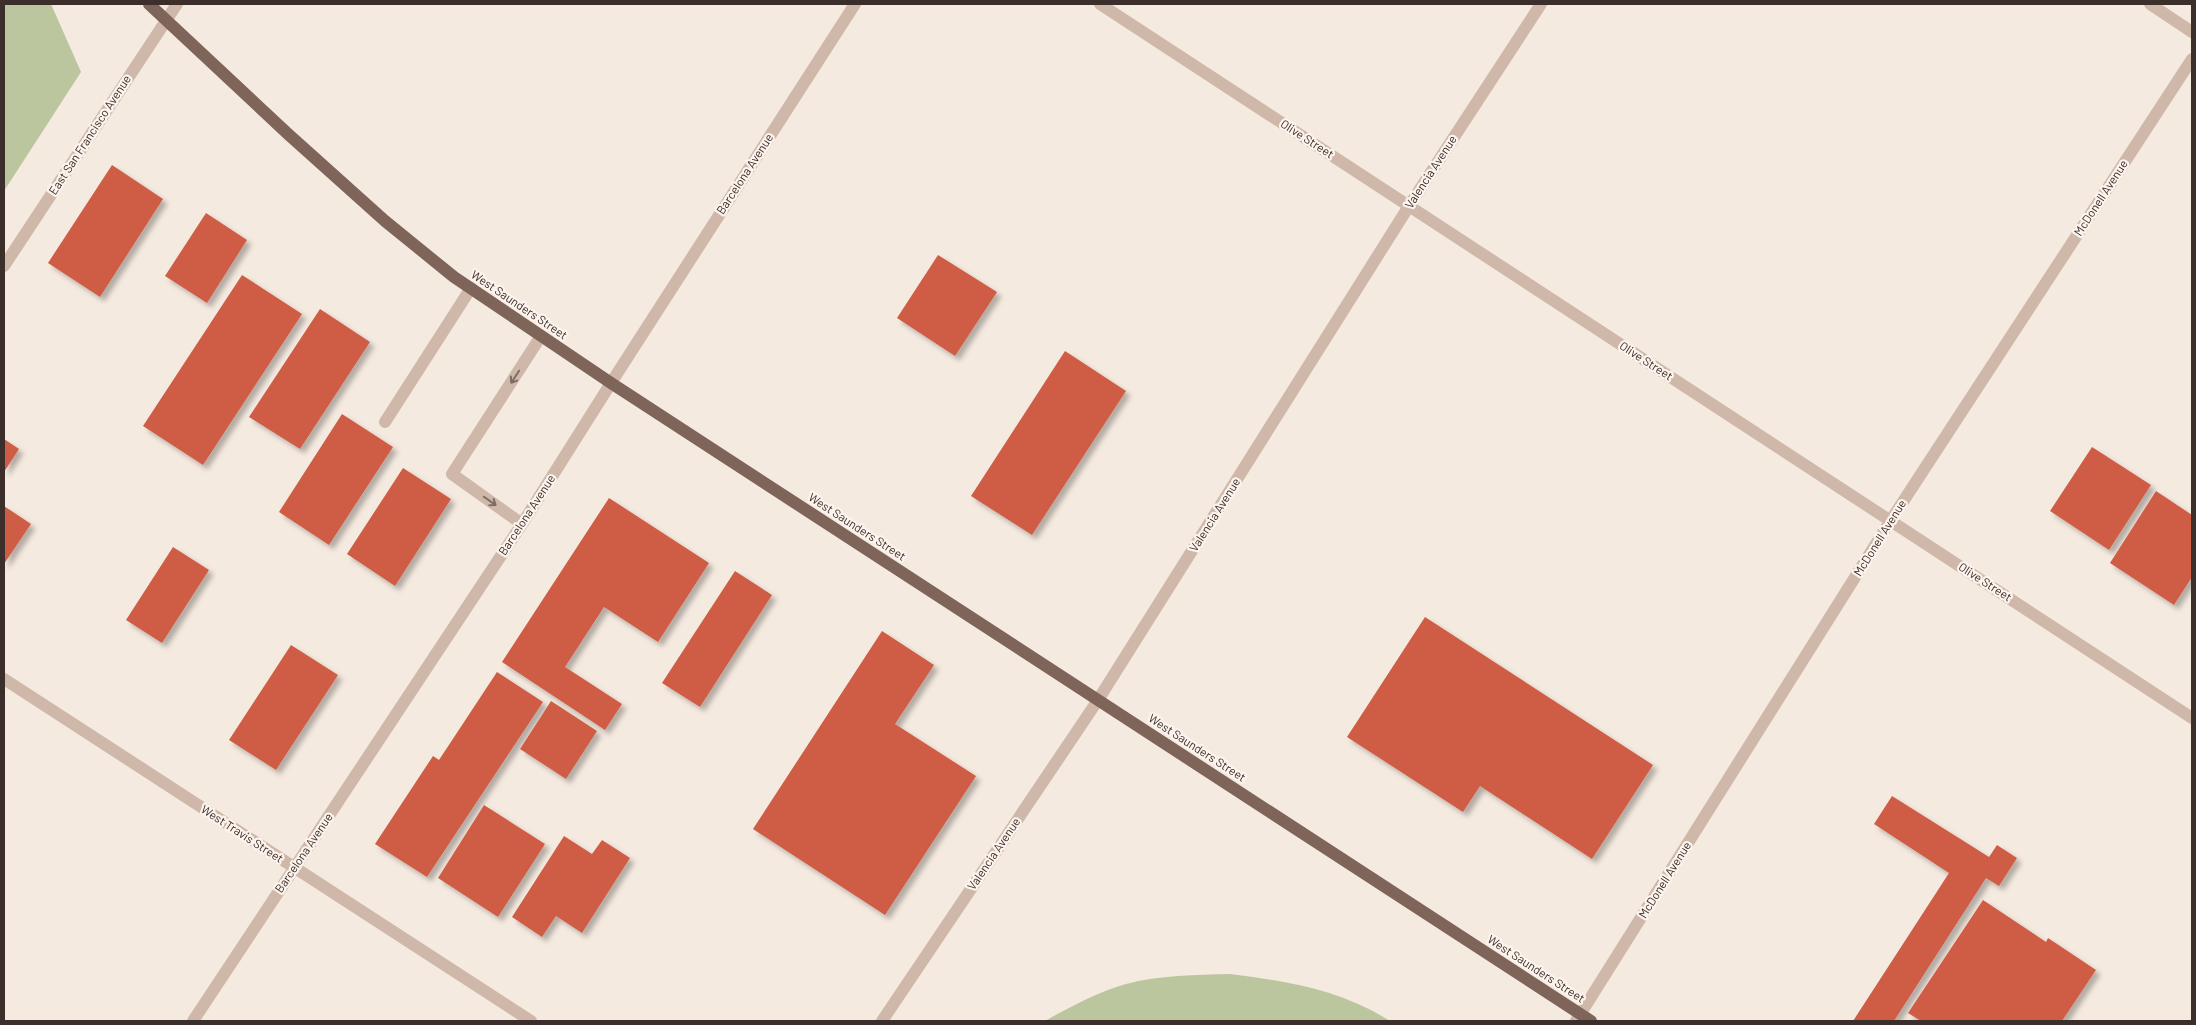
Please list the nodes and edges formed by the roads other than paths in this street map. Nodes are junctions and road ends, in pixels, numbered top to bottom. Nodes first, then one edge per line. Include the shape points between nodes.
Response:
1 (149, 4) edge
2 (177, 4) edge
3 (855, 4) edge
4 (1100, 4) edge
5 (1541, 4) edge
6 (2150, 4) edge
7 (167, 20) junction
8 (2192, 32) edge
9 (2192, 59) edge
10 (1409, 206) junction
11 (4, 266) edge
12 (471, 288) junction
13 (541, 336) junction
14 (611, 383) junction
15 (385, 422) dead end
16 (1891, 520) junction
17 (522, 524) junction
18 (4, 680) edge
19 (1098, 700) junction
20 (2192, 718) edge
21 (294, 868) junction
22 (1582, 1019) edge
23 (193, 1021) edge
24 (531, 1021) edge
25 (882, 1021) edge

1 - 7 main road, West Saunders Street
2 - 7 street, East San Francisco Avenue
3 - 14 street, Barcelona Avenue
4 - 10 street, Olive Street
5 - 10 street, Valencia Avenue
6 - 8 street
7 - 11 street, East San Francisco Avenue
7 - 12 main road, West Saunders Street via 378,215
9 - 16 street, McDonell Avenue
10 - 16 street, Olive Street
10 - 19 street, Valencia Avenue
12 - 13 main road, West Saunders Street
12 - 15 street
13 - 14 main road, West Saunders Street
13 -> 17 street via 452,474
14 - 17 street, Barcelona Avenue
14 - 19 main road, West Saunders Street
16 - 20 street, Olive Street
16 - 22 street, McDonell Avenue
17 - 21 street, Barcelona Avenue
18 - 21 street, West Travis Street
19 - 22 main road, West Saunders Street
19 - 25 street, Valencia Avenue
21 - 23 street, Barcelona Avenue
21 - 24 street, West Travis Street

